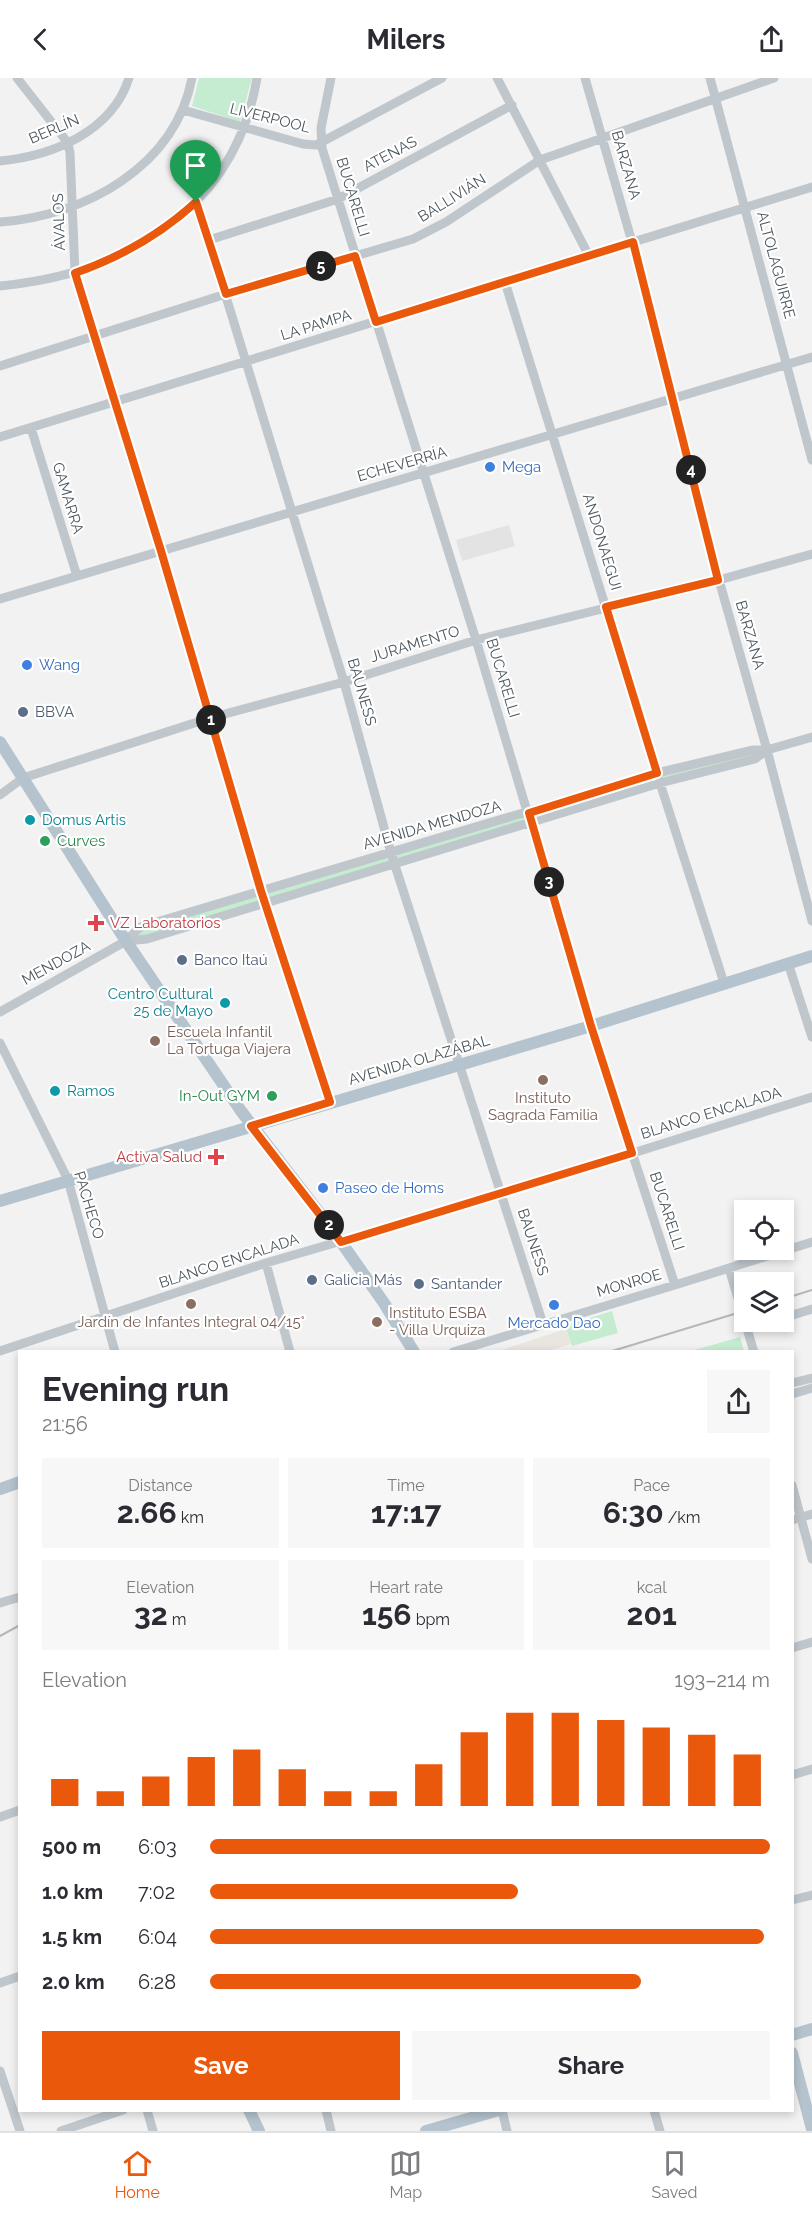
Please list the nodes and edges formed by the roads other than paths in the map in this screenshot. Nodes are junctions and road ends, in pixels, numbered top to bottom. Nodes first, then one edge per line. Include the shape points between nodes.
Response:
1 (17, 78) edge
2 (129, 78) edge
3 (192, 78) edge
4 (257, 78) edge
5 (331, 78) edge
6 (442, 78) edge
7 (498, 78) edge
8 (585, 78) edge
9 (710, 78) edge
10 (774, 78) edge
11 (715, 99) junction
12 (512, 105) junction
13 (183, 110) junction
14 (244, 128) junction
15 (602, 137) junction
16 (68, 143) junction
17 (321, 143) junction
18 (540, 160) junction
19 (0, 161) edge
20 (812, 187) edge
21 (338, 199) junction
22 (196, 202) junction
23 (73, 207) junction
24 (745, 208) junction
25 (0, 222) edge
26 (209, 240) junction
27 (633, 242) junction
28 (355, 256) junction
29 (589, 256) junction
30 (75, 273) junction
31 (505, 282) junction
32 (0, 286) edge
33 (226, 294) junction
34 (376, 322) junction
35 (94, 335) junction
36 (812, 357) edge
37 (247, 362) junction
38 (787, 364) junction
39 (0, 366) edge
40 (673, 398) junction
41 (115, 402) junction
42 (31, 428) junction
43 (553, 434) junction
44 (0, 438) edge
45 (812, 460) edge
46 (423, 473) junction
47 (292, 511) junction
48 (161, 551) junction
49 (812, 554) edge
50 (76, 576) junction
51 (718, 580) junction
52 (0, 598) edge
53 (606, 607) junction
54 (476, 640) junction
55 (344, 682) junction
56 (210, 718) junction
57 (812, 737) edge
58 (0, 742) edge
59 (767, 750) junction
60 (657, 773) junction
61 (23, 778) junction
62 (660, 783) junction
63 (0, 795) edge
64 (529, 813) junction
65 (532, 822) junction
66 (391, 853) junction
67 (394, 864) junction
68 (261, 891) junction
69 (265, 902) junction
70 (812, 921) edge
71 (126, 941) junction
72 (812, 956) edge
73 (788, 963) junction
74 (724, 983) junction
75 (0, 1012) edge
76 (591, 1026) junction
77 (812, 1037) edge
78 (0, 1043) edge
79 (459, 1064) junction
80 (812, 1097) edge
81 (330, 1102) junction
82 (251, 1126) junction
83 (632, 1153) junction
84 (68, 1180) junction
85 (502, 1194) junction
86 (0, 1201) edge
87 (341, 1242) junction
88 (812, 1242) edge
89 (266, 1263) junction
90 (729, 1268) junction
91 (734, 1285) edge
92 (675, 1286) junction
93 (812, 1309) edge
94 (794, 1315) edge
95 (106, 1316) junction
96 (543, 1324) junction
97 (748, 1332) edge
98 (114, 1350) edge
99 (289, 1350) edge
100 (413, 1350) edge
101 (459, 1350) edge
102 (753, 1350) edge
103 (0, 1351) edge
104 (812, 1378) edge
105 (794, 1382) edge
106 (812, 1388) edge
107 (794, 1393) edge
108 (18, 1483) edge
109 (0, 1489) edge
110 (794, 1502) edge
111 (812, 1515) edge
112 (796, 1519) edge
113 (812, 1559) edge
114 (18, 1598) edge
115 (0, 1603) edge
116 (812, 1642) edge
117 (794, 1647) edge
118 (812, 1769) edge
119 (794, 1774) edge
120 (18, 1811) edge
121 (0, 1817) edge
122 (812, 1895) edge
123 (794, 1900) edge
124 (18, 1977) edge
125 (0, 1983) edge
126 (812, 2029) edge
127 (794, 2034) edge
128 (794, 2060) edge
129 (0, 2071) edge
130 (117, 2112) edge
131 (148, 2112) edge
132 (250, 2112) edge
133 (326, 2112) edge
134 (493, 2112) edge
135 (501, 2112) edge
136 (655, 2112) edge
137 (812, 2128) edge
138 (20, 2131) edge
139 (61, 2131) edge
140 (153, 2131) edge
141 (259, 2131) edge
142 (331, 2131) edge
143 (426, 2131) edge
144 (507, 2131) edge
145 (660, 2131) edge

1 - 16 street
2 - 16 street, BERLÍN via 104,119
3 - 13 street
4 - 14 street
5 - 17 street, BUCARELLI
6 - 17 street, LIVERPOOL
7 - 12 street
8 - 15 street, BARZANA
9 - 11 street, ALTOLAGUIRRE
10 - 11 street, BALLIVIÁN
11 - 15 street, BALLIVIÁN
11 - 24 street, ALTOLAGUIRRE
12 - 18 street
12 - 21 street, ATENAS
13 - 14 street, LIVERPOOL
13 - 23 street via 162,145 141,166 111,188
14 - 17 street, LIVERPOOL via 303,144
14 - 22 street via 225,165
15 - 18 street, BALLIVIÁN
15 - 27 street, BARZANA
16 - 19 street, BERLÍN via 40,154
16 - 23 street, ÁVALOS
17 - 21 street, BUCARELLI
18 - 28 street, BALLIVIÁN via 426,234
18 - 29 street
20 - 24 street, LA PAMPA
21 - 26 street, ATENAS
21 - 28 street, BUCARELLI
22 - 26 street, BAUNESS
22 - 30 street via 146,242
23 - 25 street
23 - 30 street, ÁVALOS
24 - 27 street, LA PAMPA
24 - 38 street, ALTOLAGUIRRE
26 - 33 street, BAUNESS
27 - 29 street, LA PAMPA
27 - 40 street, BARZANA
28 - 33 street, BALLIVIÁN
28 - 34 street, BUCARELLI
29 - 31 street, LA PAMPA
30 - 32 street
30 - 35 street, ÁVALOS
31 - 34 street, LA PAMPA
31 - 43 street, ANDONAEGUI
33 - 35 street, BALLIVIÁN
33 - 37 street, BAUNESS
34 - 37 street, LA PAMPA
34 - 46 street, BUCARELLI
35 - 39 street, BALLIVIÁN
35 - 41 street, ÁVALOS
36 - 38 street, ECHEVERRÍA
37 - 41 street, LA PAMPA
37 - 47 street, BAUNESS
38 - 40 street, ECHEVERRÍA
38 - 45 street, ALTOLAGUIRRE
40 - 43 street, ECHEVERRÍA
40 - 51 street, BARZANA
41 - 42 street, LA PAMPA
41 - 48 street, ÁVALOS
42 - 44 street, LA PAMPA
42 - 50 street, GAMARRA
43 - 46 street, ECHEVERRÍA
43 - 53 street, ANDONAEGUI
46 - 47 street, ECHEVERRÍA
46 - 54 street, BUCARELLI
47 - 48 street, ECHEVERRÍA
47 - 55 street, BAUNESS
48 - 50 street, ECHEVERRÍA
48 - 56 street, ÁVALOS
49 - 51 street, JURAMENTO
50 - 52 street, ECHEVERRÍA
51 - 53 street, JURAMENTO
51 - 59 street, BARZANA
53 - 54 street, JURAMENTO
53 - 60 street, ANDONAEGUI
54 - 55 street, JURAMENTO
54 - 64 street, BUCARELLI
55 - 56 street, JURAMENTO
55 - 66 street, BAUNESS
56 - 61 street, JURAMENTO
56 - 68 street, ÁVALOS
57 - 59 street
58 - 61 main road
59 - 60 street, AVENIDA MENDOZA
59 - 62 street, AVENIDA MENDOZA via 755,759
59 - 70 street, BARZANA
60 - 62 street, ANDONAEGUI
60 - 64 street, AVENIDA MENDOZA
61 - 63 street, JURAMENTO
61 - 71 main road
62 - 65 street, AVENIDA MENDOZA
62 - 74 street, ANDONAEGUI
64 - 65 street, BUCARELLI
64 - 66 street, AVENIDA MENDOZA
65 - 67 street, AVENIDA MENDOZA
65 - 76 street, BUCARELLI
66 - 67 street, BAUNESS
66 - 68 street, AVENIDA MENDOZA
67 - 69 street, AVENIDA MENDOZA
67 - 79 street, BAUNESS
68 - 69 street, ÁVALOS
68 - 71 street, AVENIDA MENDOZA via 140,927
69 - 71 street, AVENIDA MENDOZA via 147,939
69 - 81 street, ÁVALOS
71 - 75 street, MENDOZA
71 - 82 main road
72 - 73 main road, AVENIDA OLAZÁBAL
73 - 74 main road, AVENIDA OLAZÁBAL
73 - 77 street
74 - 76 main road, AVENIDA OLAZÁBAL
76 - 79 main road, AVENIDA OLAZÁBAL
76 - 83 street, BUCARELLI
78 - 84 street, PACHECO
79 - 81 main road, AVENIDA OLAZÁBAL
79 - 85 street, BAUNESS
80 - 83 street, BLANCO ENCALADA
81 - 82 main road, AVENIDA OLAZÁBAL
82 - 84 main road, AVENIDA OLAZÁBAL
82 - 87 main road
83 - 85 street, BLANCO ENCALADA
83 - 92 street, BUCARELLI
84 - 86 main road, AVENIDA OLAZÁBAL
84 - 95 street, PACHECO
85 - 87 street, BLANCO ENCALADA
85 - 96 street, BAUNESS
87 - 89 street, BLANCO ENCALADA
87 - 100 main road
88 - 90 street, MONROE
89 - 95 street, BLANCO ENCALADA
89 - 99 street
90 - 91 street
90 - 92 street, MONROE
92 - 96 street, MONROE
93 - 94 street
95 - 98 street, PACHECO
95 - 103 street, BLANCO ENCALADA
96 - 101 street, MONROE
97 - 102 street
104 - 105 street
106 - 107 street
108 - 109 main road
110 - 112 street
111 - 112 street
112 - 113 street
114 - 115 street
116 - 117 street
118 - 119 street
120 - 121 street
122 - 123 street
124 - 125 street
126 - 127 main road
128 - 137 main road
129 - 138 street
130 - 139 street
131 - 140 street
132 - 141 main road
133 - 142 street
134 - 143 main road
135 - 144 street
136 - 145 street

